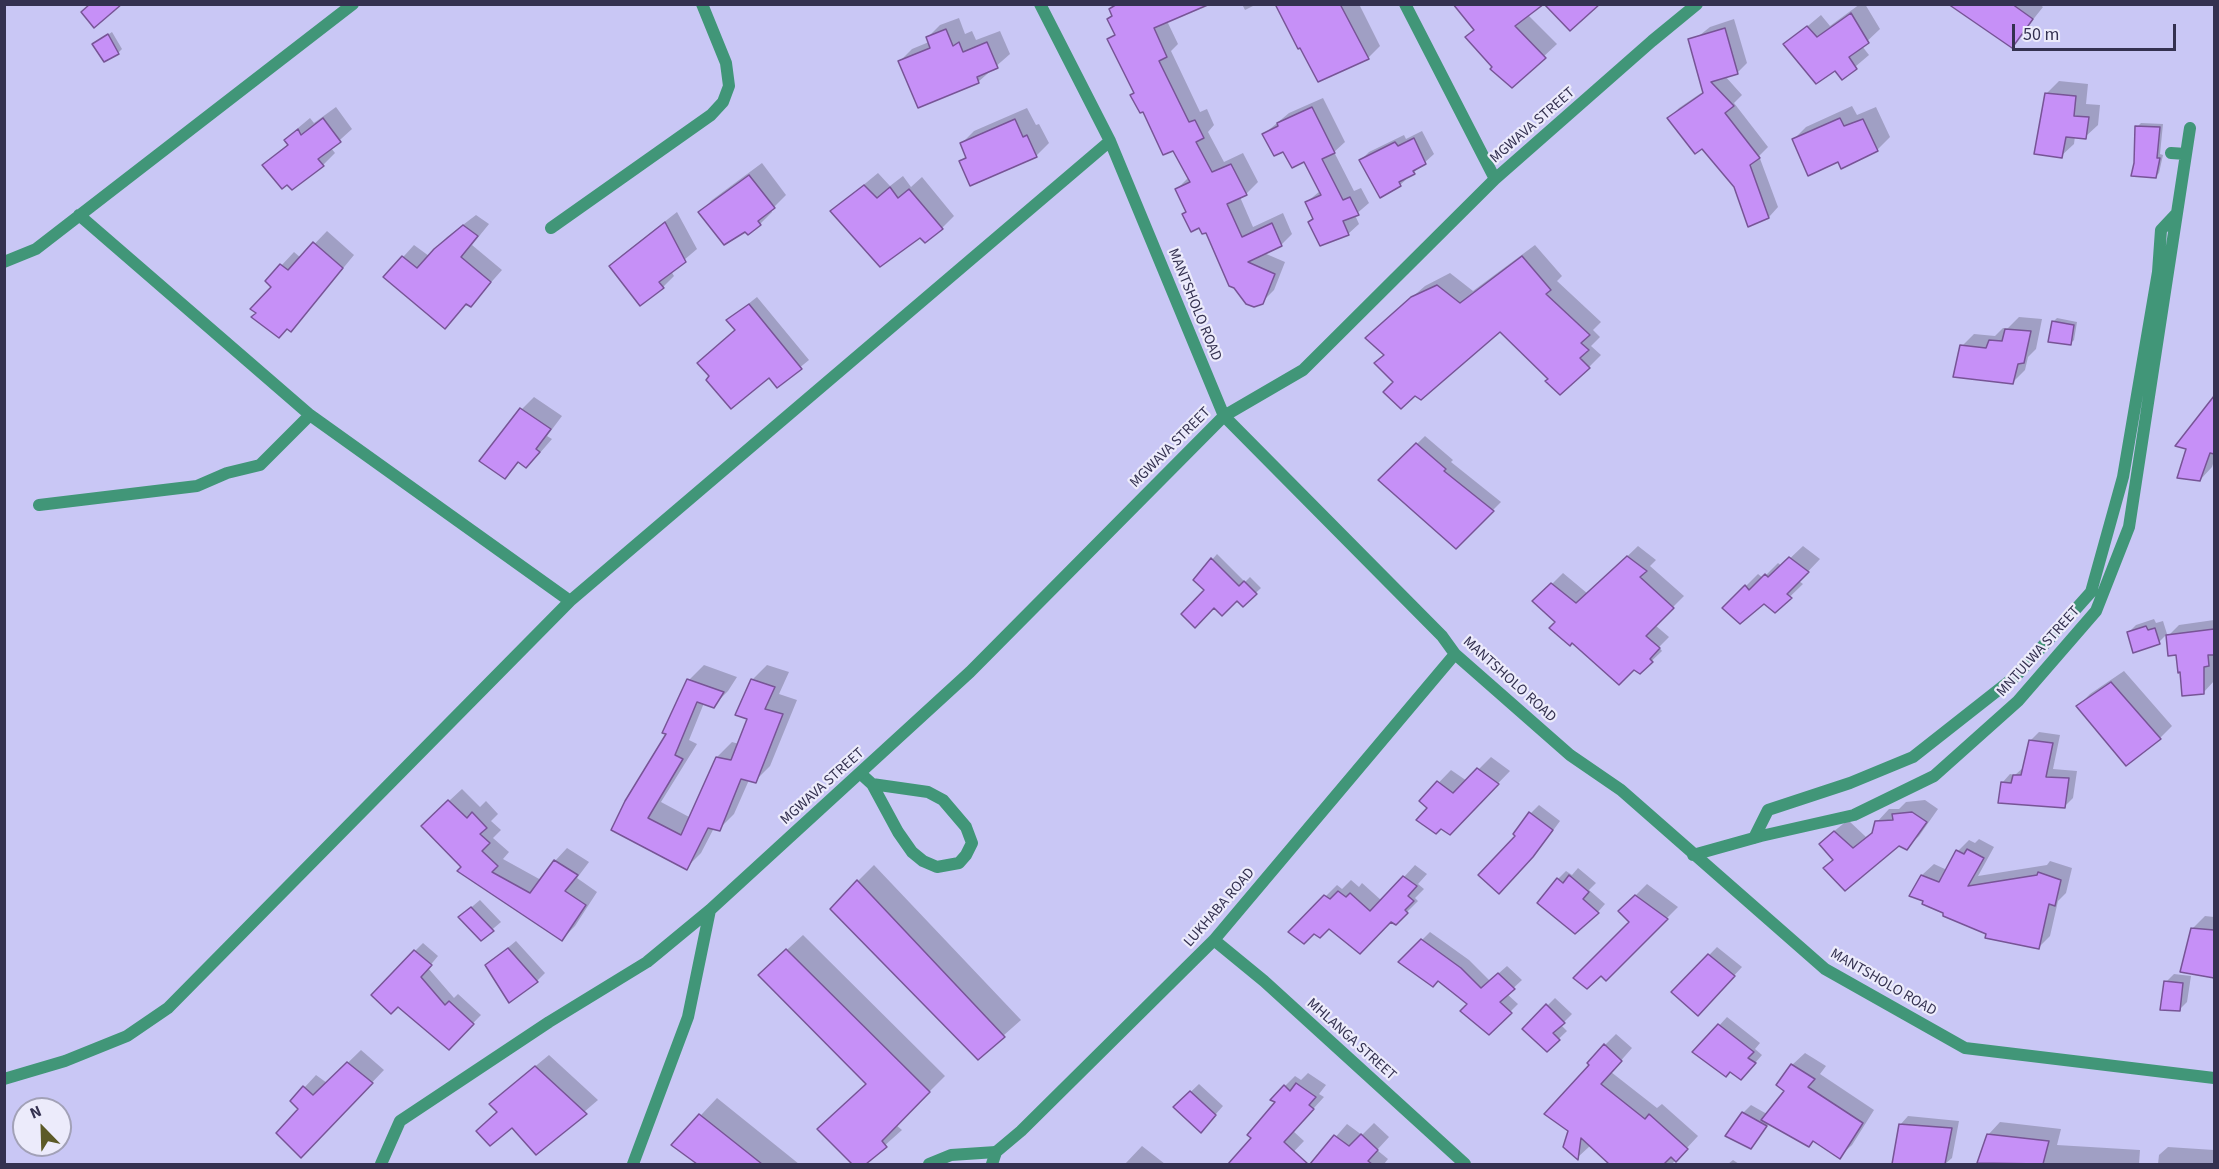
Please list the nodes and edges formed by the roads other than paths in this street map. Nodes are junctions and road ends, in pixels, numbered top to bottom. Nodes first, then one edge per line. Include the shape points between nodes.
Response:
1 (353, 4) edge
2 (702, 4) edge
3 (1040, 4) edge
4 (1405, 4) edge
5 (1697, 4) edge
6 (2190, 128) dead end
7 (1110, 141) junction
8 (2171, 153) dead end
9 (2186, 154) junction
10 (1495, 179) junction
11 (2176, 214) junction
12 (79, 216) junction
13 (551, 228) dead end
14 (4, 262) edge
15 (310, 415) junction
16 (1224, 416) junction
17 (39, 505) dead end
18 (570, 601) junction
19 (1455, 654) junction
20 (861, 774) junction
21 (872, 784) junction
22 (1754, 838) junction
23 (1693, 855) junction
24 (710, 910) junction
25 (1214, 940) junction
26 (2214, 1078) edge
27 (4, 1079) edge
28 (996, 1152) junction
29 (381, 1164) edge
30 (633, 1164) edge
31 (928, 1164) edge
32 (992, 1164) edge
33 (1465, 1164) edge

1 - 12 street
2 - 13 street via 726,63 729,86 723,102 711,115
3 - 7 street, MANTSHOLO ROAD
4 - 10 street
5 - 10 street, MGWAVA STREET
6 - 9 street, MNTULWA STREET
7 - 16 street, MANTSHOLO ROAD
7 - 18 street
8 - 9 street
9 - 11 street, MNTULWA STREET
10 - 16 street, MGWAVA STREET via 1303,370
11 - 22 street via 2161,230 2158,272 2123,477 2091,592 2016,676 1913,757 1768,810
11 - 22 street, MNTULWA STREET via 2128,527 2096,611 2018,701 1934,776 1854,815
12 - 14 street via 36,249
12 - 15 street
15 - 17 street via 260,465 197,486
15 - 18 street
16 - 19 street, MANTSHOLO ROAD via 1442,636
16 - 20 street, MGWAVA STREET via 970,672
18 - 27 street via 168,1008 127,1036 65,1061
19 - 23 street, MANTSHOLO ROAD via 1570,755 1621,790
19 - 25 street, LUKHABA ROAD
20 - 21 street
20 - 24 street, MGWAVA STREET
21 - 21 street via 898,832 923,861 937,867 958,863 966,855 972,843 966,827 943,800 928,792
22 - 23 street, MNTULWA STREET
23 - 26 street, MANTSHOLO ROAD via 1825,969 1965,1048
24 - 29 street, MGWAVA STREET via 647,962 400,1121
24 - 30 street via 688,1017
25 - 28 street, LUKHABA ROAD
25 - 33 street, MHLANGA STREET
28 - 31 street via 951,1155
28 - 32 street

